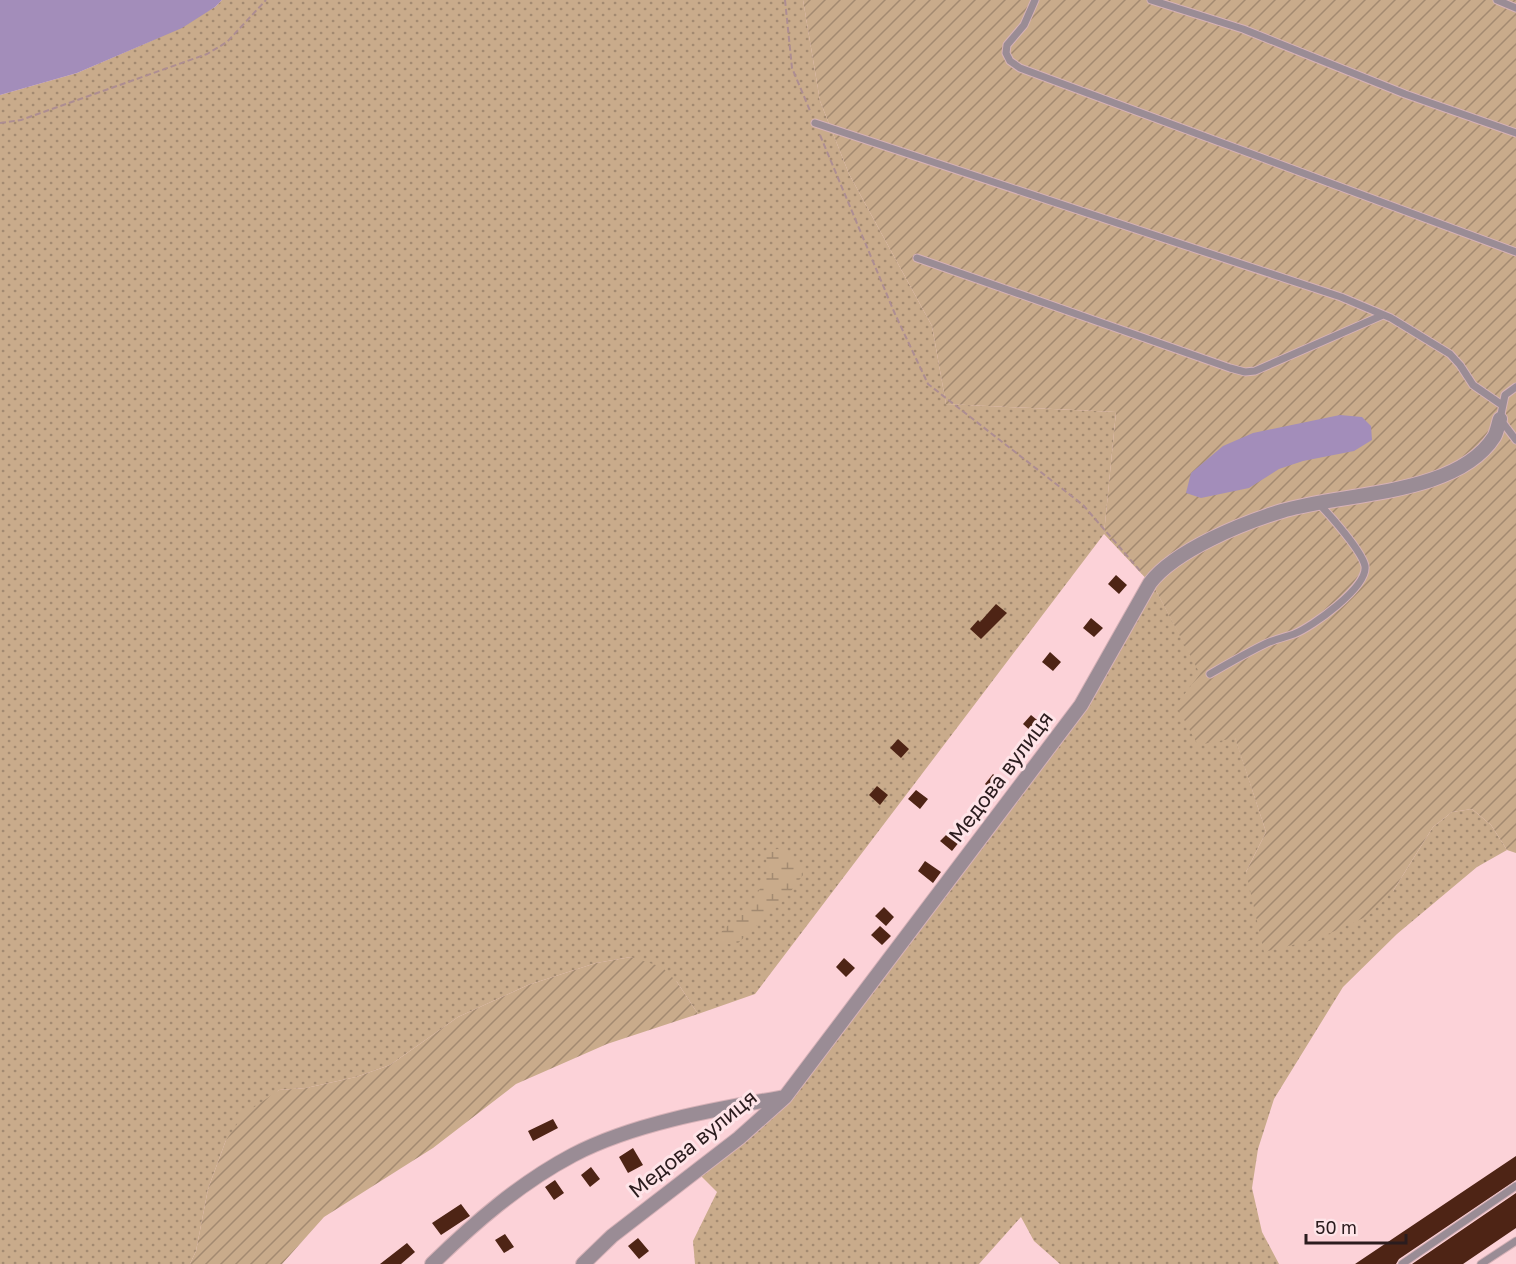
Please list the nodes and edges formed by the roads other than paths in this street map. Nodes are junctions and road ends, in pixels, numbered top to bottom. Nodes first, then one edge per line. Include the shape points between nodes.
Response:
1 (1035, 0) edge
2 (1151, 0) edge
3 (1497, 0) edge
4 (1516, 8) edge
5 (815, 123) road end
6 (1516, 133) edge
7 (1516, 252) edge
8 (917, 258) dead end
9 (1383, 315) junction
10 (1516, 387) edge
11 (1501, 412) junction
12 (1516, 440) edge
13 (1318, 503) junction
14 (1210, 674) dead end
15 (784, 1097) junction
16 (1516, 1186) edge
17 (1516, 1240) edge
18 (432, 1264) edge
19 (583, 1264) edge
20 (1402, 1264) edge
21 (1481, 1264) edge

1 - 7 lane via 1024,25 1007,45 1006,53 1020,68
2 - 6 lane via 1243,29 1405,94
3 - 4 lane
5 - 9 lane via 1341,297
8 - 9 lane via 1245,372 1256,371
9 - 11 lane via 1450,354 1473,385
10 - 11 lane via 1504,395
11 - 12 lane
11 - 13 street, Медова вулиця via 1495,435 1484,449 1450,473 1407,486
13 - 14 lane via 1364,562 1364,574 1327,615
13 - 15 street, Медова вулиця via 1282,510 1201,544 1159,572 1082,705
15 - 18 street via 711,1109 616,1136 574,1154 503,1200
15 - 19 street, Медова вулиця via 739,1138 612,1236
16 - 20 lane
17 - 21 lane

